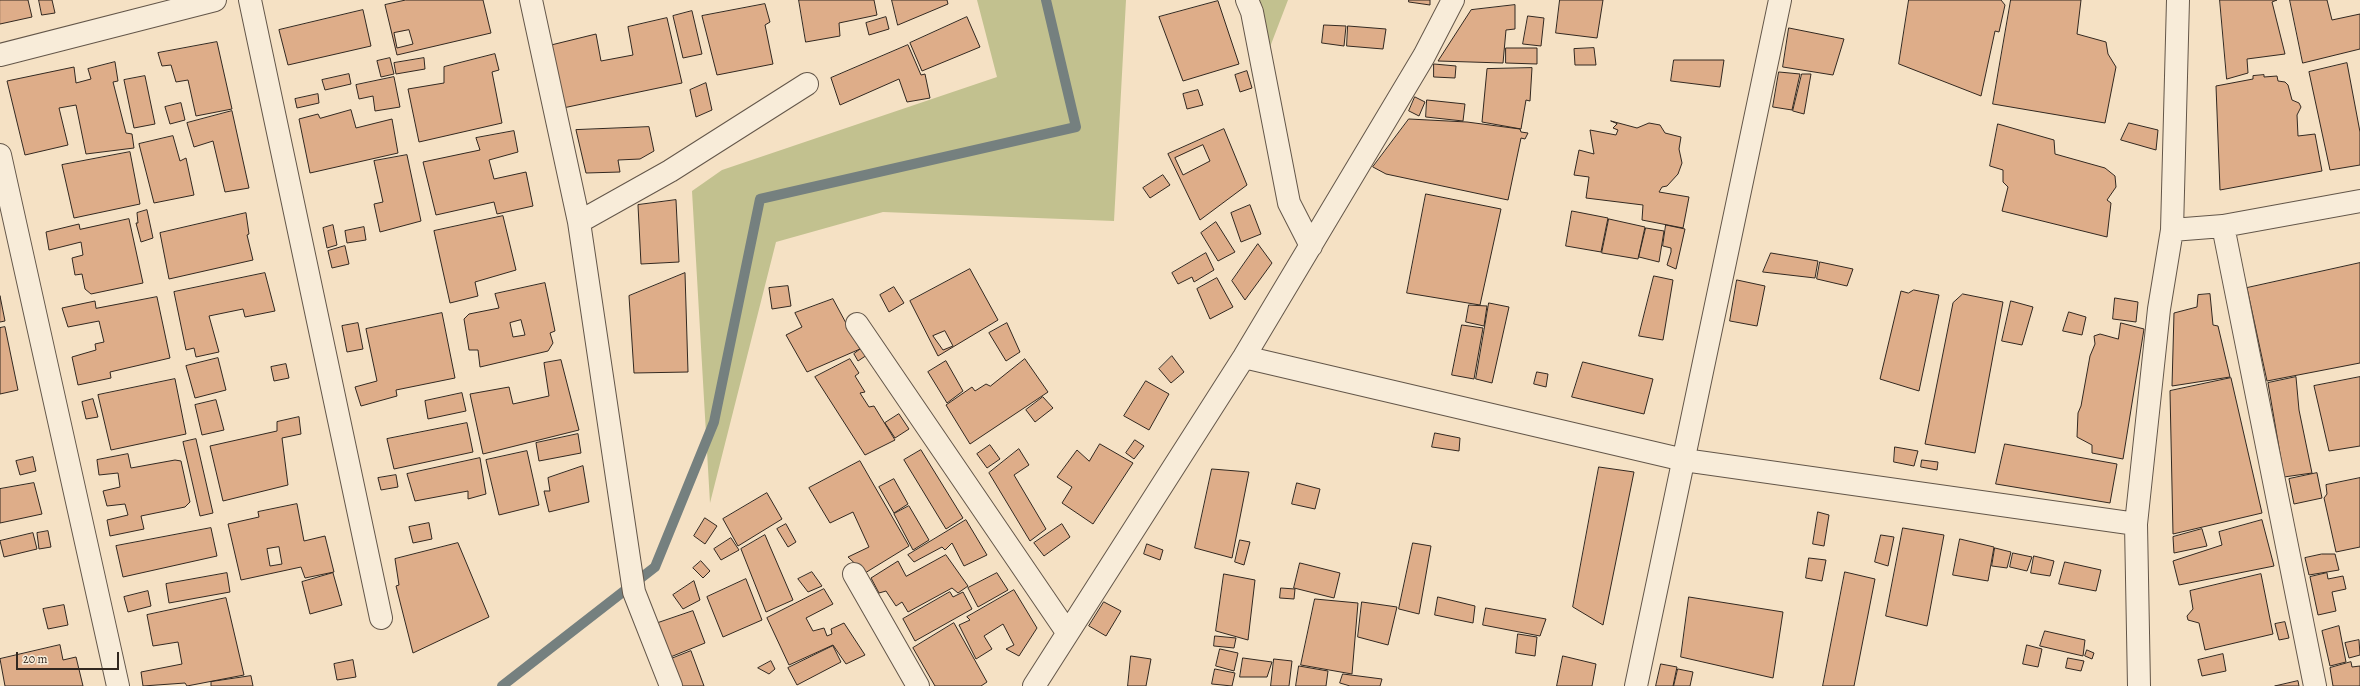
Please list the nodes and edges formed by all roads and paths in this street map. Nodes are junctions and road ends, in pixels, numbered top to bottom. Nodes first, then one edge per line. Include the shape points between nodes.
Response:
1 (215, 0) edge
2 (250, 0) edge
3 (531, 0) edge
4 (1247, 0) edge
5 (1453, 0) edge
6 (1780, 0) edge
7 (2178, 0) edge
8 (0, 55) edge
9 (807, 84) dead end
10 (0, 155) edge
11 (2360, 201) edge
12 (579, 222) junction
13 (2223, 226) junction
14 (2172, 230) junction
15 (1310, 246) junction
16 (857, 324) dead end
17 (1244, 357) junction
18 (1684, 460) junction
19 (2136, 524) junction
20 (854, 574) dead end
21 (381, 618) dead end
22 (1067, 632) junction
23 (118, 686) edge
24 (671, 686) edge
25 (918, 686) edge
26 (1034, 686) edge
27 (1636, 686) edge
28 (2139, 686) edge
29 (2315, 686) edge

1 - 8 street
2 - 21 street
3 - 12 street
4 - 15 street via 1252,12 1289,203
5 - 15 street via 1424,56
6 - 18 street
7 - 14 street
9 - 12 street via 670,171
10 - 23 street
11 - 13 street
12 - 24 street via 634,592
13 - 14 street
13 - 29 street
14 - 19 street via 2159,309
15 - 17 street
16 - 22 street
17 - 18 street
17 - 22 street
18 - 19 street
18 - 27 street
19 - 28 street
20 - 25 street
22 - 26 street

